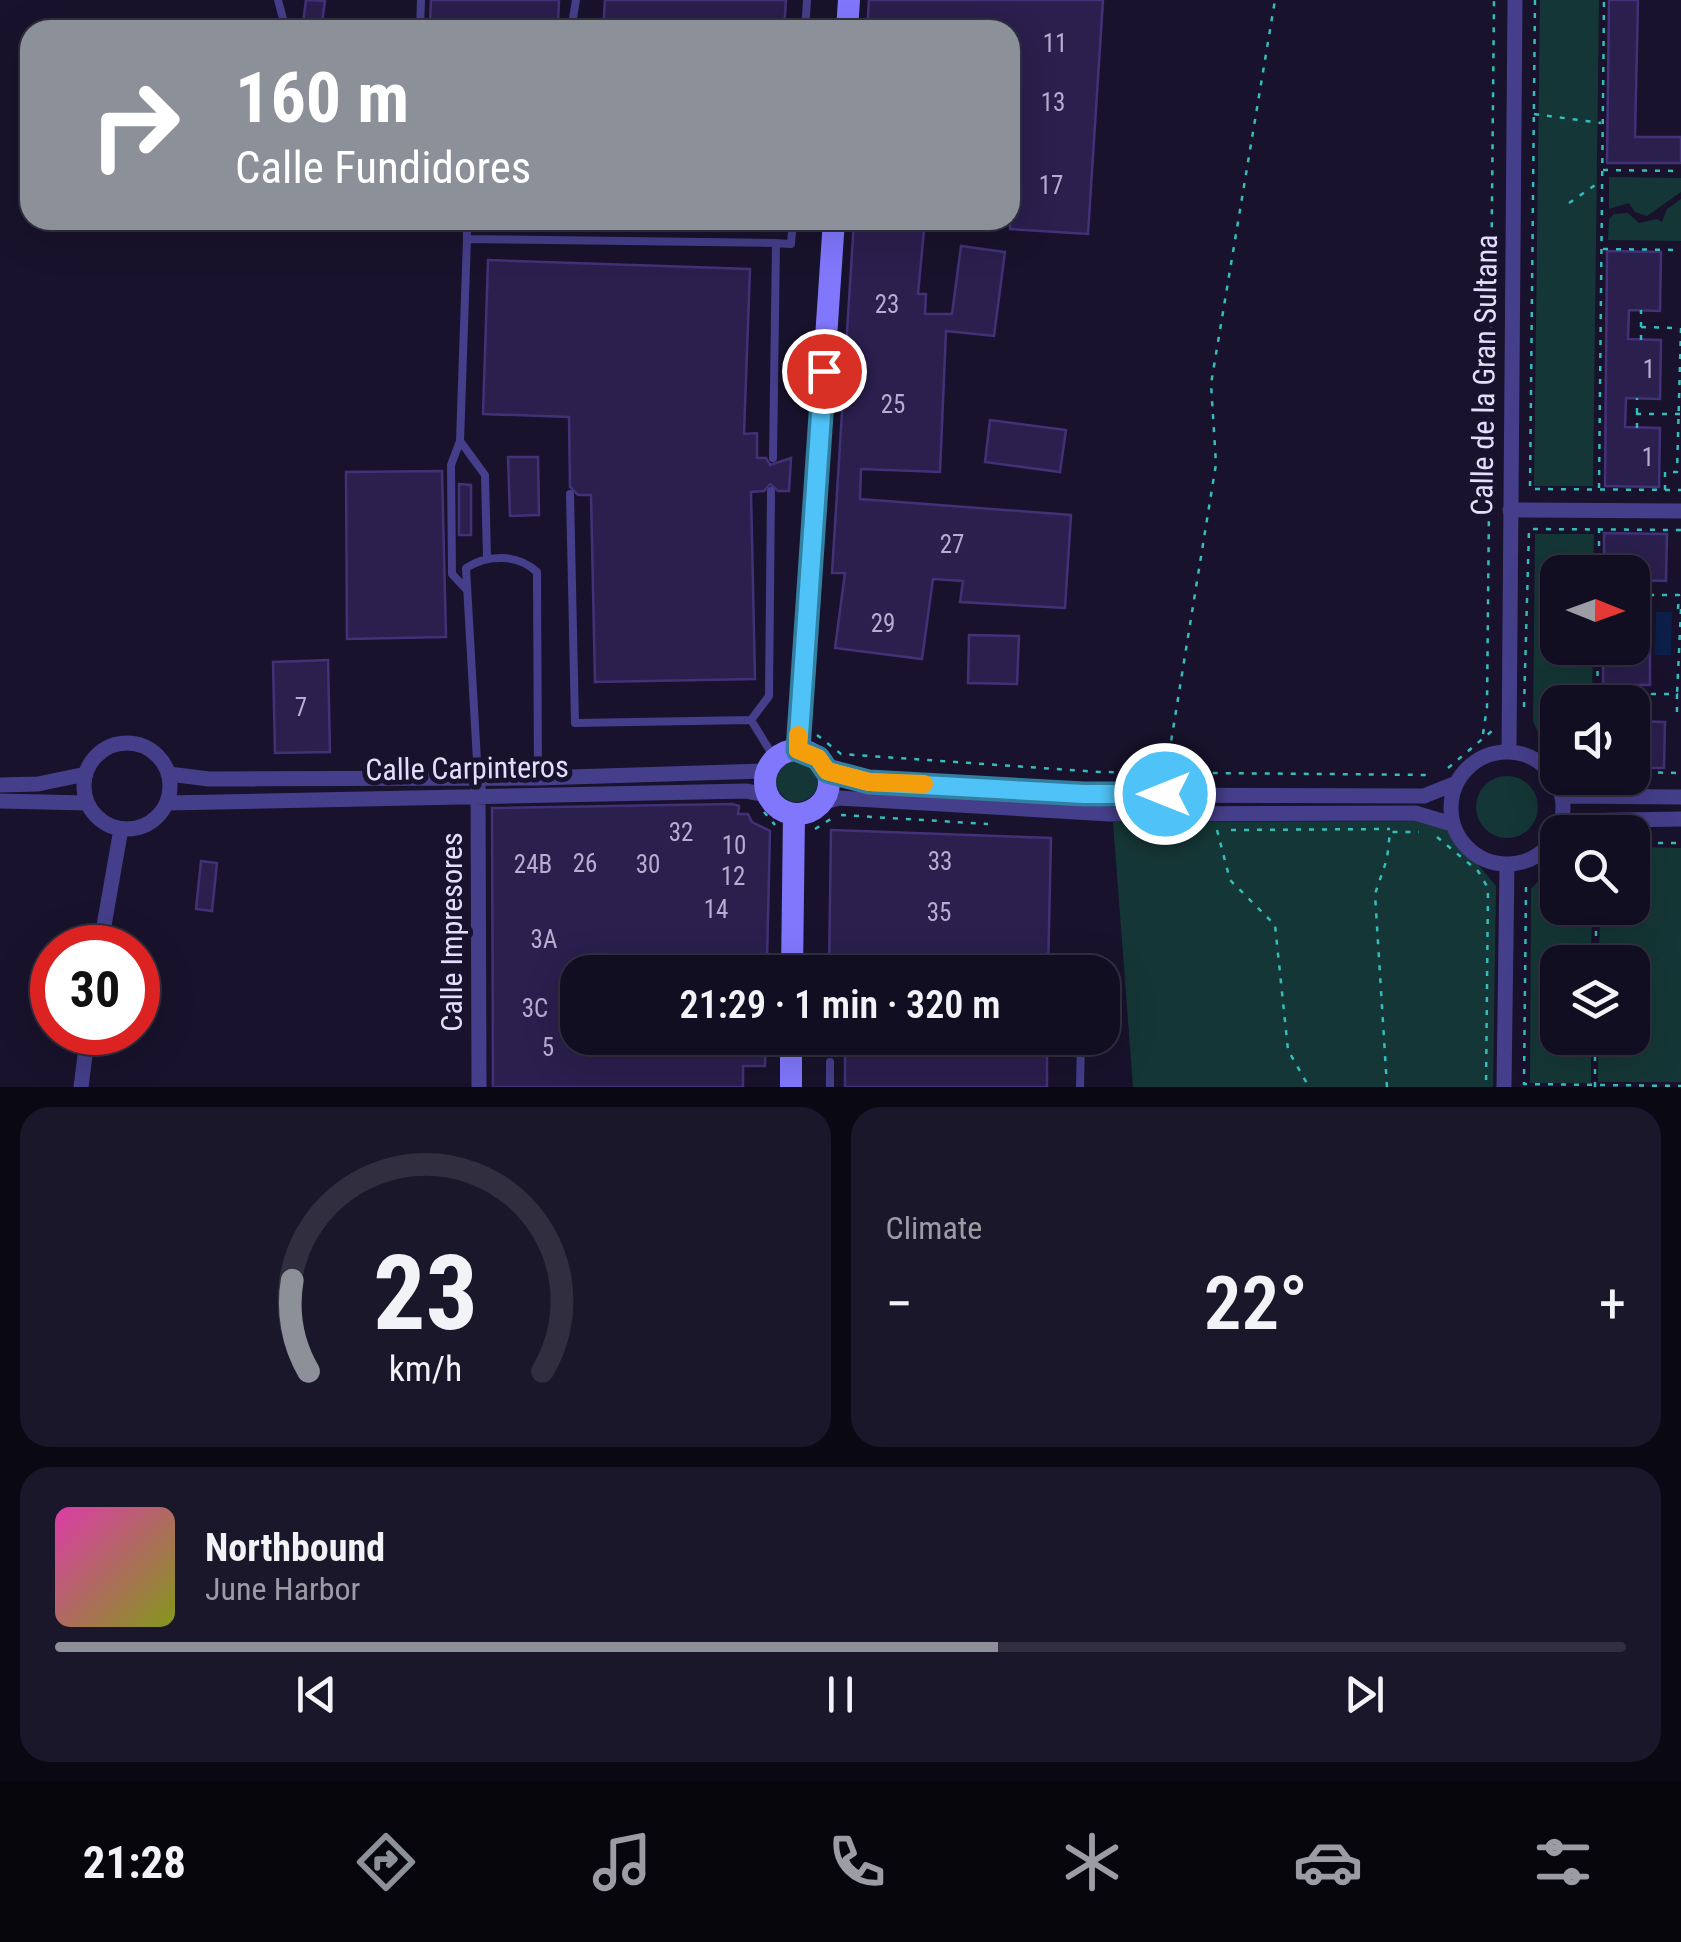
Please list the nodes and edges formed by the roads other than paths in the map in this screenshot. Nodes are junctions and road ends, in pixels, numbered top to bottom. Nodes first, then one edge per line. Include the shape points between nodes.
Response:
1 (1515, 0) edge
2 (467, 230) edge
3 (793, 230) edge
4 (833, 230) edge
5 (467, 239) junction
6 (776, 243) junction
7 (460, 440) junction
8 (773, 458) dead end
9 (771, 491) dead end
10 (570, 494) dead end
11 (1510, 510) junction
12 (1681, 511) edge
13 (487, 559) junction
14 (467, 590) junction
15 (751, 720) junction
16 (798, 750) junction
17 (1509, 750) junction
18 (771, 765) junction
19 (827, 771) junction
20 (86, 774) junction
21 (169, 774) junction
22 (538, 778) junction
23 (1454, 784) junction
24 (0, 785) edge
25 (478, 786) junction
26 (768, 795) junction
27 (1563, 796) junction
28 (1681, 798) edge
29 (0, 802) edge
30 (88, 803) junction
31 (168, 803) junction
32 (822, 803) junction
33 (794, 814) junction
34 (1563, 815) edge
35 (1650, 820) edge
36 (1681, 820) edge
37 (1452, 824) junction
38 (121, 829) junction
39 (1540, 853) edge
40 (1507, 865) junction
41 (104, 925) edge
42 (792, 955) edge
43 (85, 1055) edge
44 (791, 1055) edge
45 (1081, 1055) edge
46 (830, 1062) dead end
47 (80, 1087) edge
48 (479, 1087) edge
49 (790, 1087) edge
50 (830, 1087) edge
51 (1080, 1087) edge
52 (1504, 1087) edge

1 - 11 street, Calle de la Gran Sultana
2 - 5 lane
3 - 6 lane via 792,244
4 - 16 street
5 - 6 lane
5 - 7 lane
6 - 8 lane
7 - 13 lane via 484,475
7 - 14 lane via 451,465 452,574
9 - 15 lane via 769,696
10 - 15 lane via 575,724
11 - 12 street
11 - 17 street, Calle de la Gran Sultana
13 - 14 lane via 466,568
13 - 22 lane via 526,561 537,572
14 - 25 lane
15 - 18 lane
16 - 18 street
16 - 19 street via 818,758
17 - 23 street via 1477,758
17 - 27 street via 1552,772
18 - 22 street, Calle Carpinteros
18 - 26 street
19 - 23 street via 869,782 1084,794 1165,787 1424,796
19 - 32 street
20 - 21 street via 96,757 122,743 157,754
20 - 24 street
20 - 30 street
21 - 25 street, Calle Carpinteros
21 - 31 street
22 - 25 street, Calle Carpinteros
23 - 37 street
25 - 26 street, Calle Carpinteros
25 - 31 street, Calle Carpinteros
25 - 48 street, Calle Impresores
26 - 33 street
27 - 28 street
27 - 34 street
29 - 30 street
30 - 38 street via 96,816
31 - 38 street via 154,821
32 - 33 street
32 - 37 street via 839,798 1109,814 1414,813
33 - 42 street
35 - 36 street
37 - 40 street via 1466,848
38 - 41 street
39 - 40 street
40 - 52 street
43 - 47 street
44 - 49 street
45 - 51 lane
46 - 50 lane

